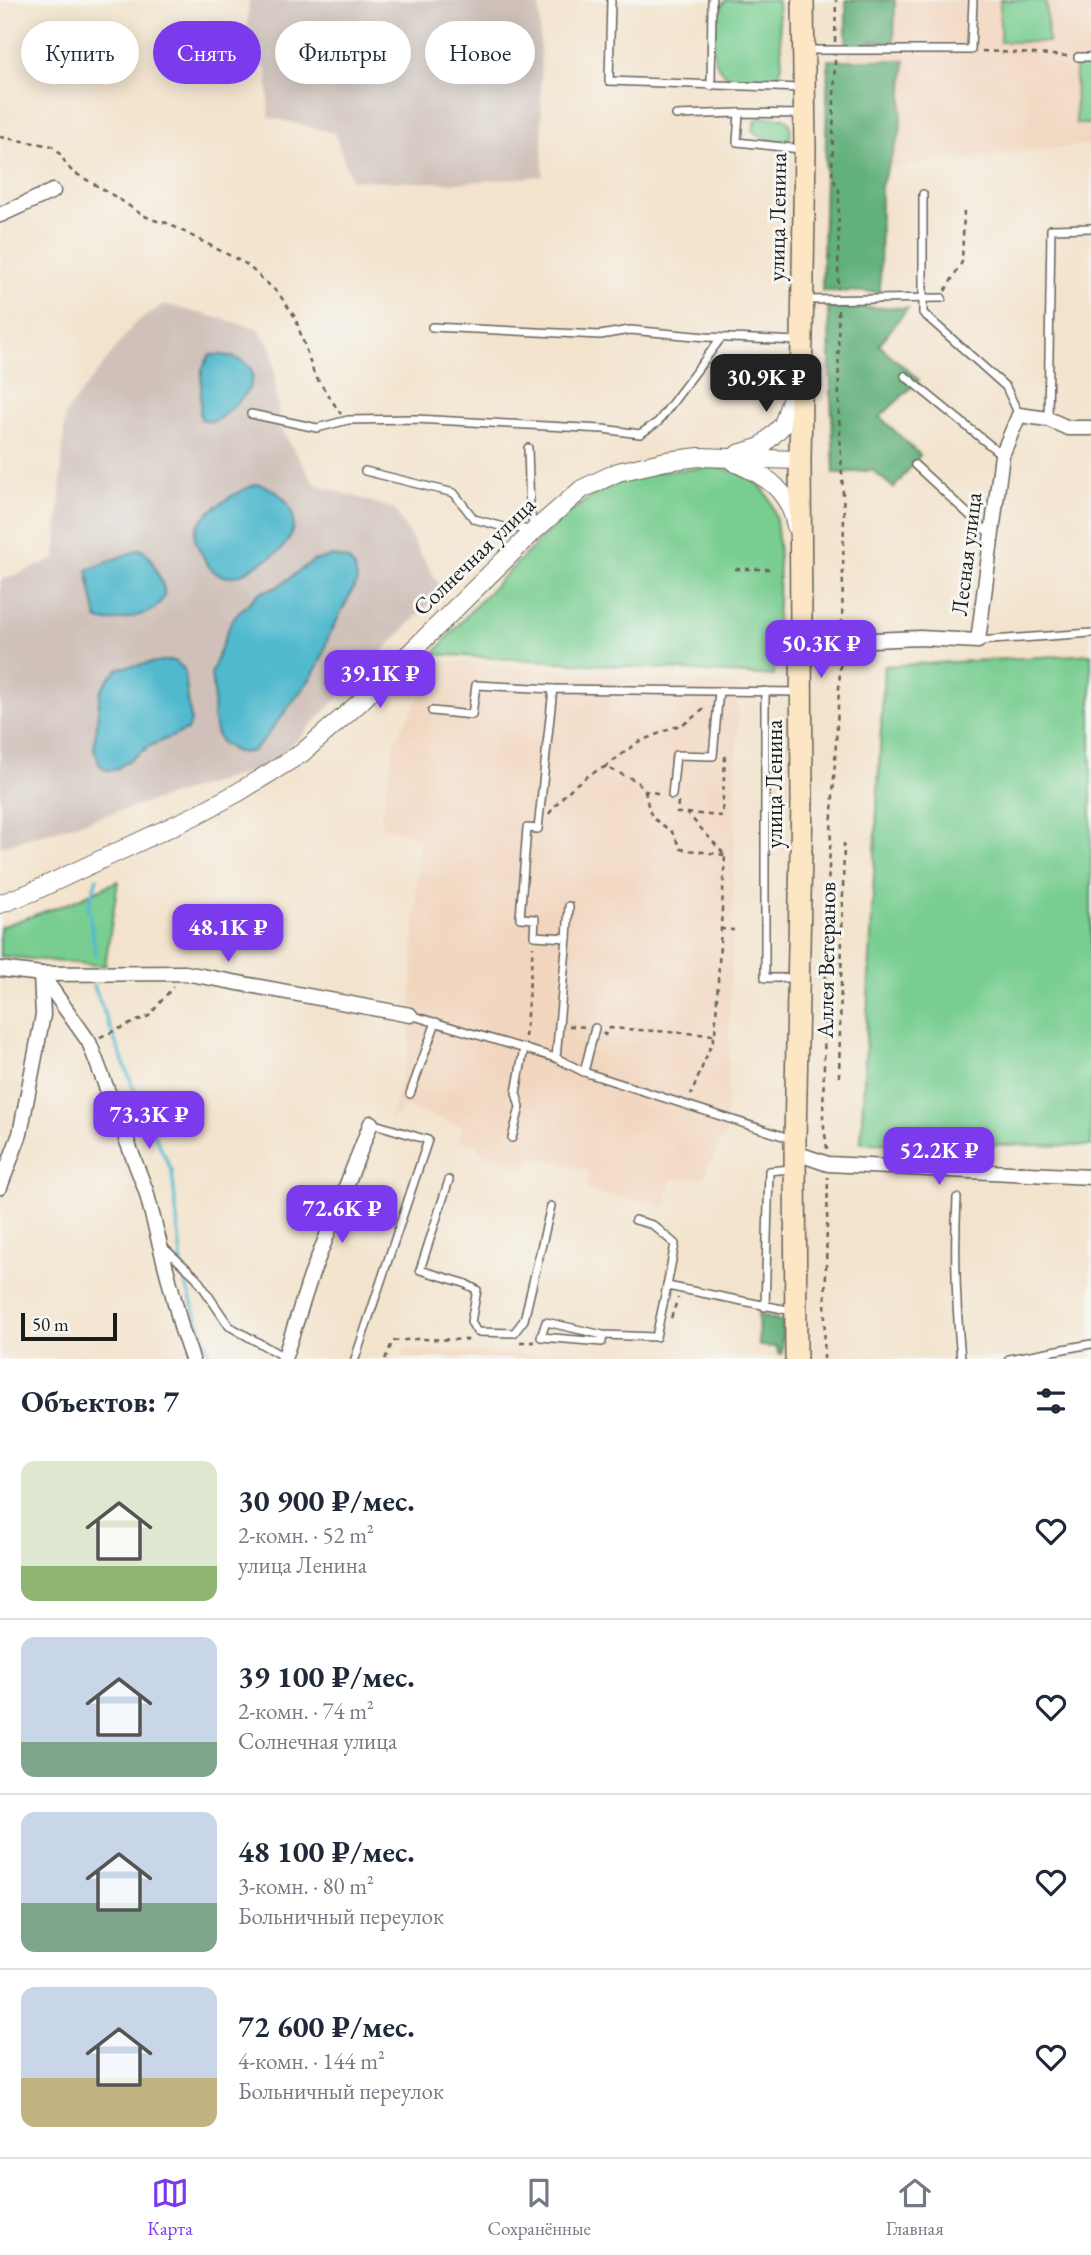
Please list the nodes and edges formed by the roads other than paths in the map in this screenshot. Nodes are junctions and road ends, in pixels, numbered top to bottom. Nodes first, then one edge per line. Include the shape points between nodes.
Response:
1 (611, 0) edge
2 (712, 0) edge
3 (803, 0) edge
4 (973, 0) edge
5 (802, 50) junction
6 (1078, 57) road end
7 (1091, 57) edge
8 (711, 86) junction
9 (803, 88) junction
10 (738, 113) junction
11 (804, 114) junction
12 (676, 115) dead end
13 (805, 149) junction
14 (53, 191) dead end
15 (923, 194) dead end
16 (0, 215) edge
17 (1091, 228) edge
18 (923, 298) junction
19 (942, 298) road end
20 (802, 300) junction
21 (432, 327) dead end
22 (721, 338) junction
23 (802, 341) junction
24 (801, 368) junction
25 (905, 376) dead end
26 (251, 414) dead end
27 (1019, 415) junction
28 (1048, 419) junction
29 (1091, 428) edge
30 (528, 448) dead end
31 (1002, 454) junction
32 (725, 458) junction
33 (800, 460) junction
34 (915, 465) dead end
35 (365, 471) dead end
36 (535, 530) junction
37 (990, 534) junction
38 (800, 551) junction
39 (1091, 633) edge
40 (978, 641) junction
41 (800, 643) junction
42 (553, 689) junction
43 (719, 691) junction
44 (765, 691) junction
45 (800, 692) junction
46 (432, 711) dead end
47 (672, 795) road end
48 (0, 904) edge
49 (569, 906) dead end
50 (567, 937) junction
51 (0, 969) edge
52 (41, 974) junction
53 (797, 978) junction
54 (410, 1015) joint
55 (436, 1022) junction
56 (595, 1028) road end
57 (524, 1048) junction
58 (556, 1058) junction
59 (584, 1072) junction
60 (410, 1094) dead end
61 (371, 1123) joint
62 (512, 1138) dead end
63 (795, 1154) junction
64 (1091, 1177) edge
65 (449, 1180) dead end
66 (0, 1187) edge
67 (957, 1198) dead end
68 (551, 1206) dead end
69 (635, 1220) dead end
70 (159, 1243) junction
71 (667, 1286) junction
72 (765, 1307) junction
73 (797, 1312) junction
74 (603, 1335) junction
75 (1091, 1344) edge
76 (287, 1358) edge
77 (192, 1359) edge
78 (355, 1359) edge
79 (796, 1359) edge
80 (961, 1359) edge
81 (1009, 1359) edge

1 - 8 lane via 609,80
2 - 8 lane
3 - 5 main road, улица Ленина
4 - 5 lane via 971,50
5 - 9 main road, улица Ленина
6 - 7 lane
8 - 9 lane
9 - 11 main road, улица Ленина
10 - 11 lane
10 - 12 lane
10 - 13 lane via 737,142
11 - 13 main road, улица Ленина
13 - 20 main road, улица Ленина
14 - 16 street
15 - 18 lane
17 - 28 lane via 1051,229
18 - 19 lane
18 - 20 lane
18 - 27 lane via 923,313 1006,387
20 - 23 main road, улица Ленина
21 - 22 lane via 600,335 630,330
22 - 23 lane
22 - 26 lane via 658,422 640,434 415,419 348,420 317,428
23 - 24 main road, улица Ленина
24 - 32 street via 783,425 761,447
24 - 33 main road, улица Ленина
25 - 31 lane
27 - 28 street
27 - 31 street, Лесная улица
28 - 29 street via 1068,428
30 - 36 lane
31 - 37 street, Лесная улица
32 - 33 street, Солнечная улица
32 - 36 street, Солнечная улица via 666,461 618,472 582,489
32 - 38 street via 775,485 792,508
33 - 38 main road, улица Ленина
34 - 37 lane
35 - 36 lane via 454,493 474,519
36 - 48 street, Солнечная улица via 302,753 194,816
37 - 40 street, Лесная улица
38 - 41 main road, улица Ленина
39 - 40 lane
40 - 41 street, Лесная улица via 920,638
41 - 45 main road, улица Ленина
42 - 43 lane
42 - 46 lane via 476,685 472,715
42 - 50 lane via 538,829 527,828 520,918 535,919 534,936
43 - 44 lane
43 - 47 lane via 713,756 676,755
44 - 45 lane
44 - 53 lane via 765,978
45 - 53 main road, улица Ленина
49 - 50 lane
50 - 58 lane
51 - 52 street
52 - 54 street via 185,973
52 - 66 street via 43,1015 20,1133
52 - 70 street via 89,1042 146,1191
53 - 63 main road, улица Ленина
54 - 55 lane
55 - 57 lane
55 - 60 lane
56 - 59 lane
57 - 58 lane
57 - 62 lane via 516,1093 520,1107
58 - 59 lane
59 - 63 lane via 687,1105
61 - 76 street via 312,1276
61 - 78 lane via 428,1140
63 - 64 street via 828,1164
63 - 72 lane via 769,1171
63 - 73 main road, улица Ленина
65 - 68 lane via 420,1270 477,1290 471,1322 477,1332 514,1333 524,1321
67 - 80 lane via 954,1258
69 - 71 lane via 653,1225 675,1244
70 - 76 lane via 196,1277 229,1326
70 - 77 street
71 - 72 lane
71 - 74 lane via 656,1336
72 - 73 lane
73 - 79 main road, улица Ленина
74 - 74 lane via 602,1342 541,1337 546,1322
75 - 81 lane

